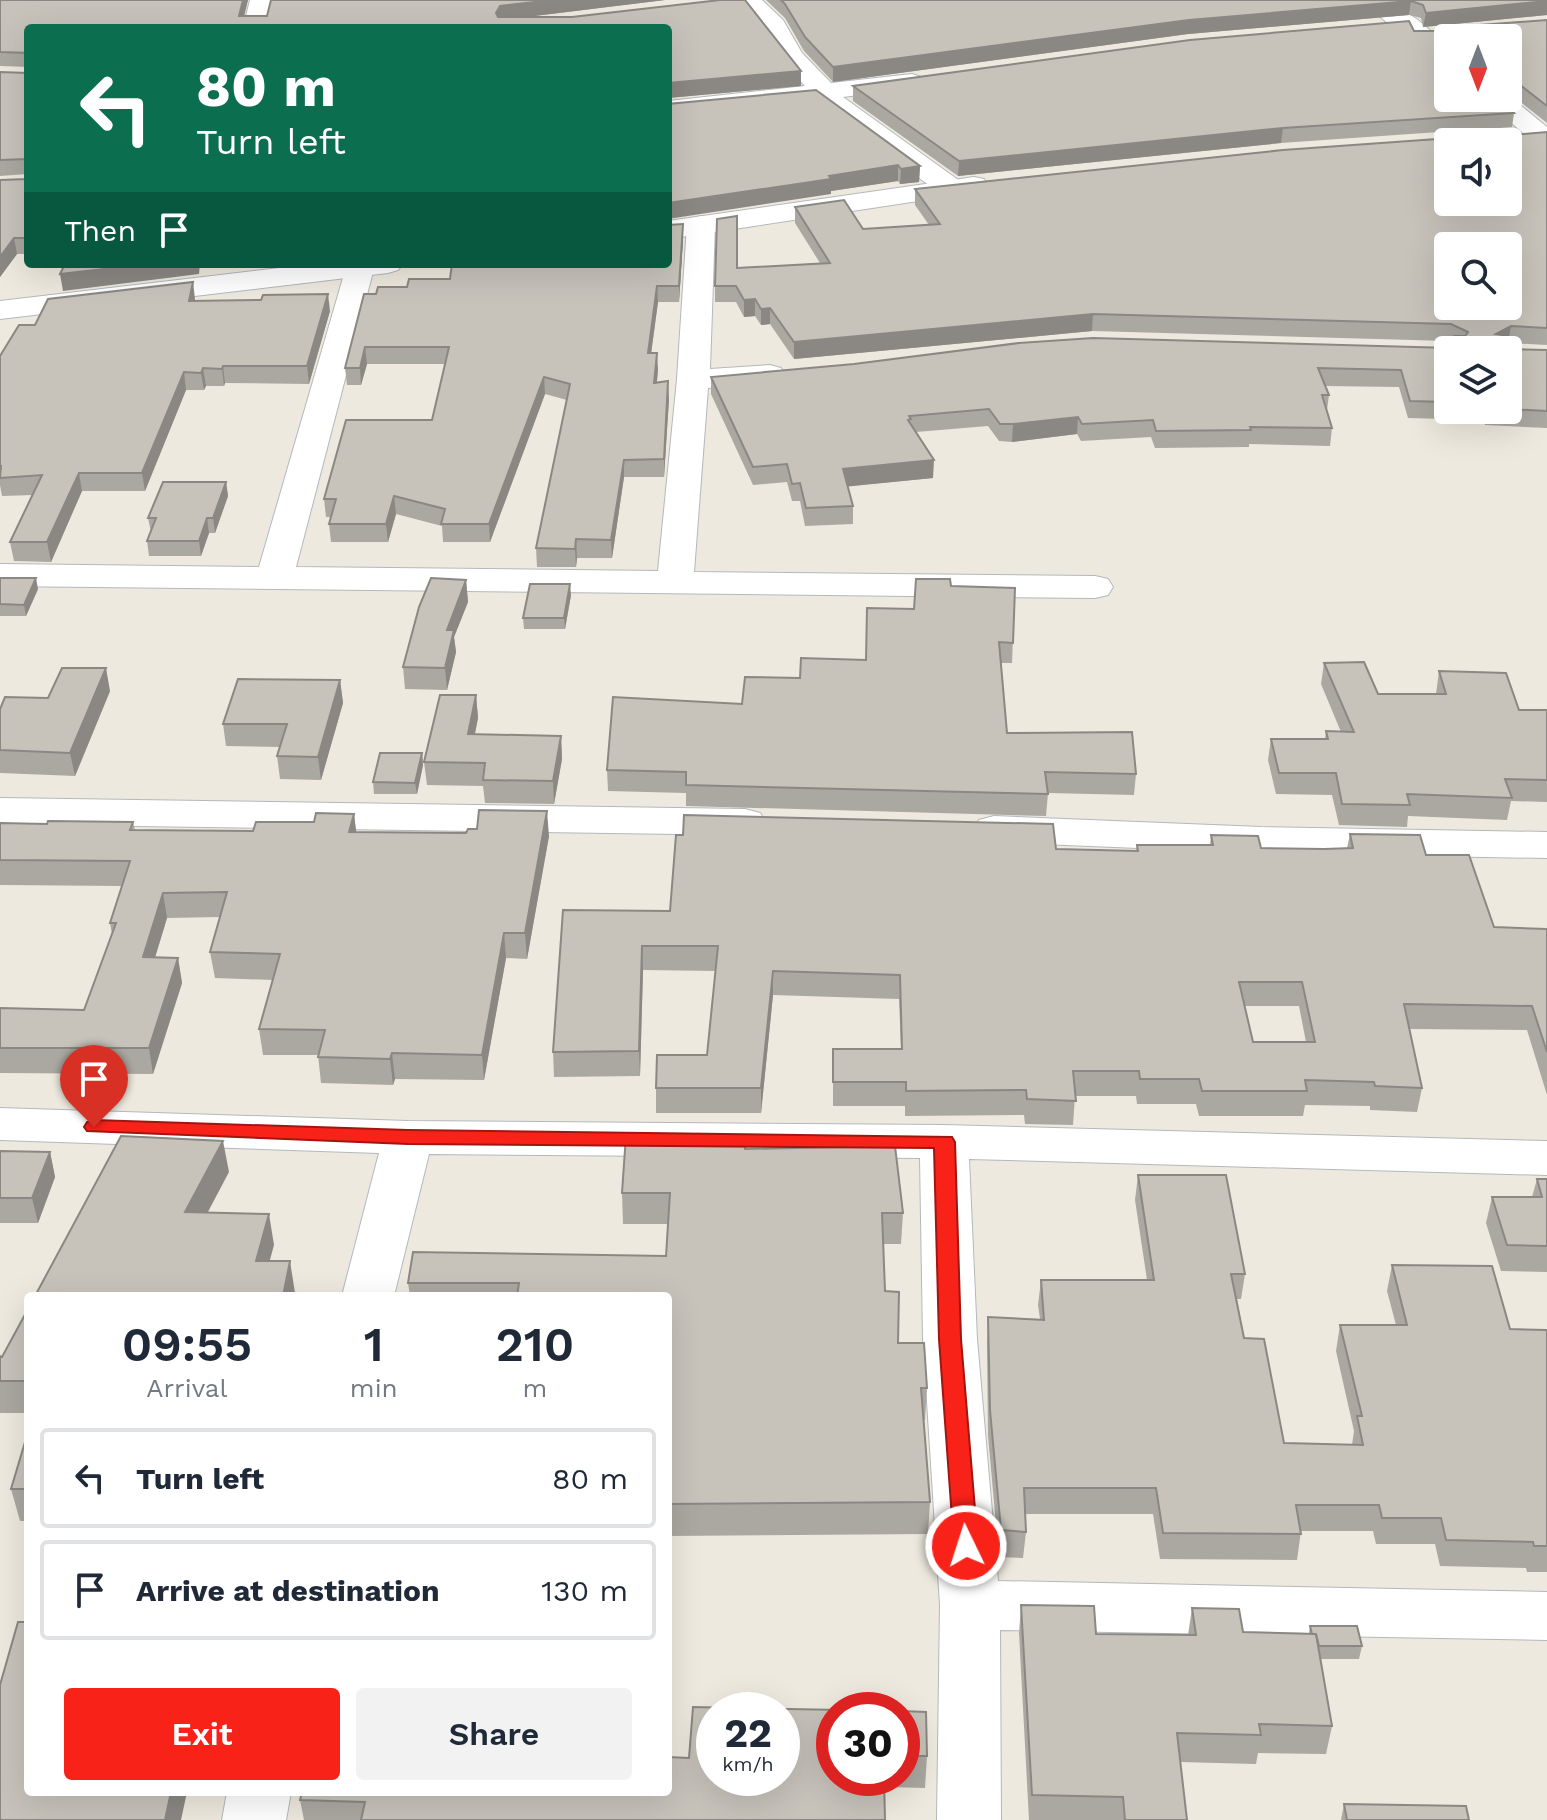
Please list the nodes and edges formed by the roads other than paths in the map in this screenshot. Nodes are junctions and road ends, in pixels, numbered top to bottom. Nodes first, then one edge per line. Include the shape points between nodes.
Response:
1 (262, 0) edge
2 (1371, 0) edge
3 (745, 1) edge
4 (256, 24) edge
5 (1366, 29) edge
6 (1415, 31) junction
7 (1434, 32) edge
8 (1434, 47) edge
9 (933, 79) edge
10 (822, 94) junction
11 (672, 109) edge
12 (1514, 112) edge
13 (1545, 136) edge
14 (1522, 137) edge
15 (998, 183) edge
16 (951, 188) junction
17 (701, 225) junction
18 (672, 229) edge
19 (357, 268) edge
20 (373, 268) edge
21 (0, 310) edge
22 (796, 373) edge
23 (693, 379) junction
24 (0, 575) edge
25 (274, 580) junction
26 (675, 581) junction
27 (1095, 587) dead end
28 (0, 811) edge
29 (779, 823) edge
30 (963, 828) edge
31 (1547, 845) edge
32 (0, 1124) edge
33 (408, 1137) junction
34 (944, 1142) junction
35 (1547, 1158) edge
36 (369, 1292) edge
37 (970, 1605) junction
38 (1547, 1616) edge
39 (258, 1796) edge
40 (254, 1820) edge
41 (969, 1820) edge

1 - 4 street
2 - 6 street
3 - 10 street via 774,25
5 - 6 street
6 - 7 street
6 - 8 street
9 - 10 street
10 - 11 street
10 - 16 street
12 - 13 street
13 - 14 street
15 - 16 street
16 - 17 street
17 - 18 street
17 - 23 street
19 - 21 street
20 - 25 street
22 - 23 street
23 - 26 street
24 - 25 street
25 - 26 street
26 - 27 street
28 - 29 street
30 - 31 street
32 - 33 street
33 - 34 street
33 - 36 street
34 - 35 street
34 - 37 street via 950,1339
37 - 38 street
37 - 41 street
39 - 40 street

